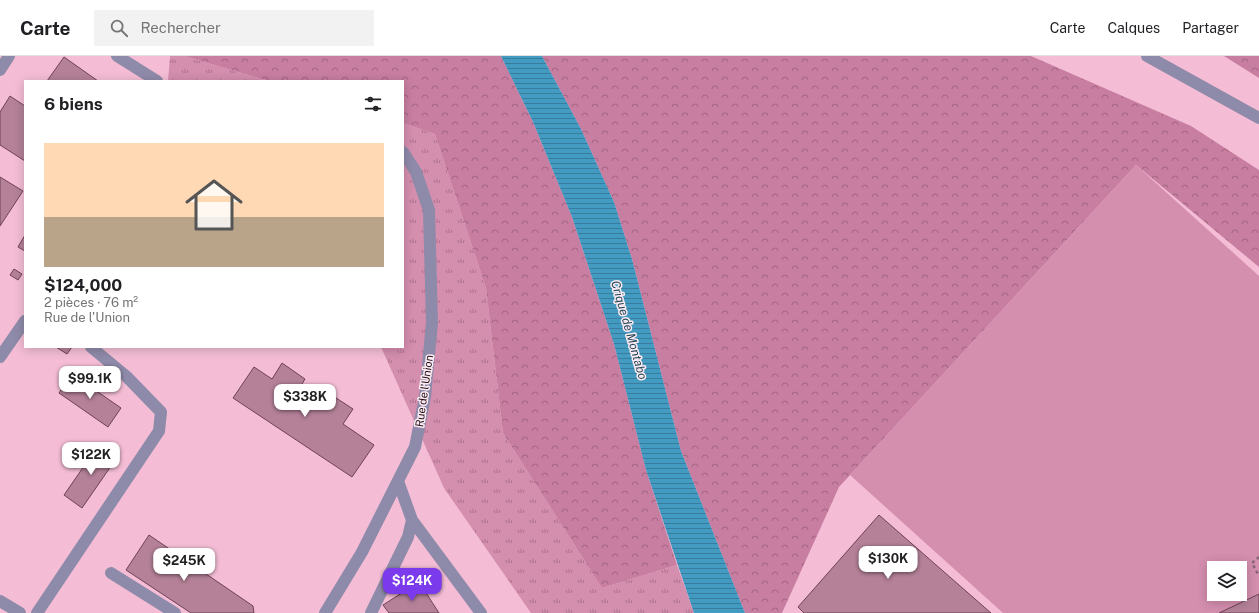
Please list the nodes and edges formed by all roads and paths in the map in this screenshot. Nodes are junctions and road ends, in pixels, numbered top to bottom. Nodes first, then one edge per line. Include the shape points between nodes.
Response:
1 (10, 56) edge
2 (117, 56) edge
3 (1146, 56) edge
4 (0, 70) edge
5 (155, 80) edge
6 (1259, 118) edge
7 (404, 154) edge
8 (24, 322) edge
9 (92, 348) edge
10 (0, 357) edge
11 (398, 481) junction
12 (412, 520) junction
13 (1259, 557) edge
14 (111, 573) dead end
15 (1259, 576) edge
16 (0, 601) edge
17 (20, 613) edge
18 (37, 613) edge
19 (175, 613) edge
20 (325, 613) edge
21 (371, 613) edge
22 (481, 613) edge

1 - 4 street
2 - 5 street
3 - 6 street
7 - 11 street, Rue de l'Union via 416,172 430,210 432,323 425,397 415,447
8 - 10 street
9 - 18 street via 126,376 161,412 159,431
11 - 12 street
11 - 20 street, Rue de l'Union via 362,552
12 - 21 street via 408,537
12 - 22 street
13 - 15 path via 1252,563
14 - 19 street
16 - 17 street

